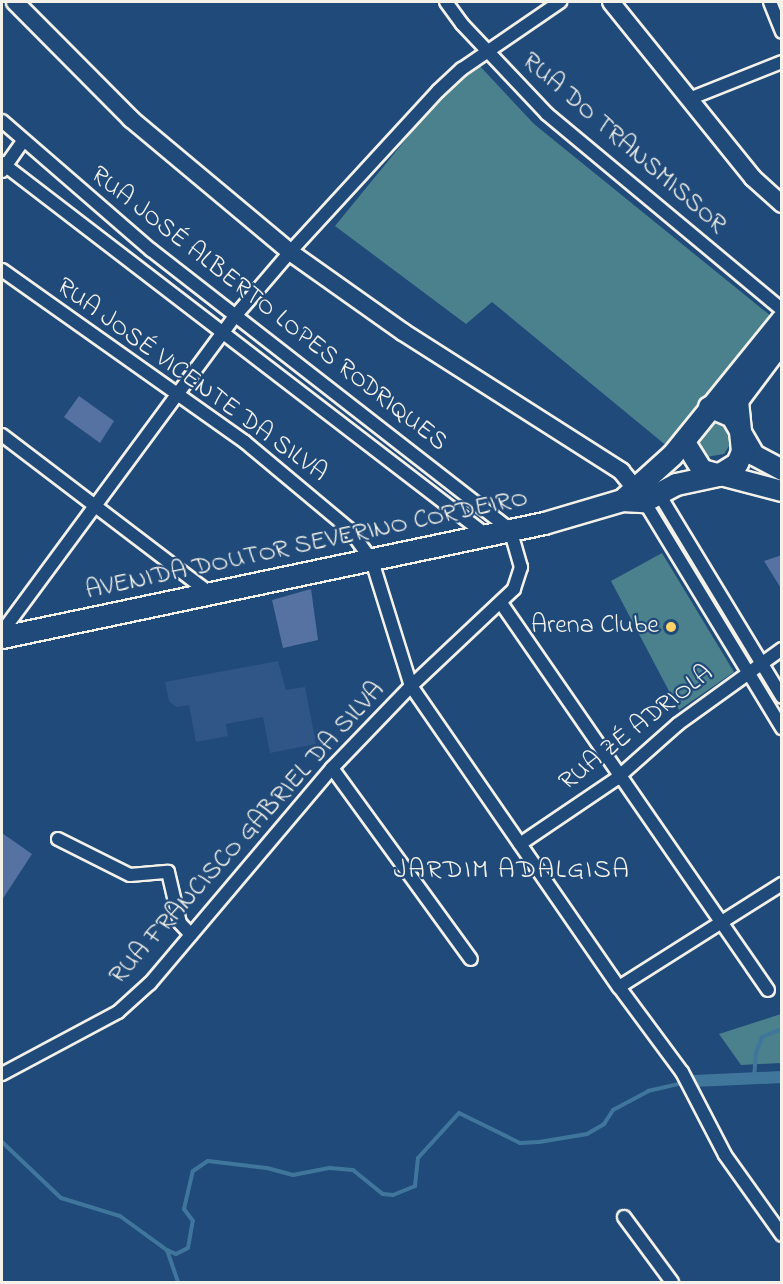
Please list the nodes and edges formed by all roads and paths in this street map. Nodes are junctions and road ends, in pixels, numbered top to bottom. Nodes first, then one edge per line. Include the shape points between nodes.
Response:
1 (15, 2) edge
2 (446, 2) edge
3 (560, 2) edge
4 (611, 2) edge
5 (770, 2) edge
6 (782, 32) edge
7 (487, 53) junction
8 (782, 63) edge
9 (689, 99) junction
10 (2, 121) edge
11 (22, 142) junction
12 (3, 167) edge
13 (782, 204) edge
14 (290, 252) junction
15 (2, 270) edge
16 (782, 310) edge
17 (236, 315) junction
18 (782, 319) edge
19 (221, 335) junction
20 (782, 340) edge
21 (177, 396) junction
22 (708, 407) junction
23 (740, 428) junction
24 (2, 435) edge
25 (684, 441) junction
26 (782, 470) edge
27 (718, 476) junction
28 (782, 491) edge
29 (640, 495) junction
30 (95, 506) junction
31 (510, 529) junction
32 (485, 534) junction
33 (372, 561) junction
34 (212, 594) junction
35 (501, 603) junction
36 (2, 632) edge
37 (2, 637) edge
38 (782, 649) edge
39 (760, 662) junction
40 (748, 670) junction
41 (411, 686) junction
42 (782, 697) edge
43 (782, 728) edge
44 (332, 768) junction
45 (621, 775) junction
46 (58, 839) dead end
47 (520, 844) junction
48 (782, 884) edge
49 (722, 921) junction
50 (191, 935) junction
51 (471, 959) dead end
52 (619, 987) junction
53 (768, 990) dead end
54 (2, 1074) edge
55 (624, 1217) dead end
56 (782, 1235) edge
57 (672, 1282) edge

1 - 14 street via 132,119
2 - 7 street, RUA DO TRANSMISSOR
3 - 7 street
4 - 9 street
5 - 6 street
7 - 14 street via 438,91
7 - 16 street, RUA DO TRANSMISSOR via 547,114
8 - 9 street
9 - 13 street via 753,178
10 - 11 street, RUA JOSÉ ALBERTO LOPES RODRIQUES
11 - 12 street
11 - 17 street, RUA JOSÉ ALBERTO LOPES RODRIQUES
12 - 19 street, RUA JOSÉ ALBERTO LOPES RODRIQUES
14 - 17 street
14 - 29 street via 403,333 621,471
15 - 21 street, RUA JOSÉ VICENTE DA SILVA
17 - 19 street
17 - 31 street, RUA JOSÉ ALBERTO LOPES RODRIQUES
18 - 22 highway
19 - 21 street
19 - 32 street, RUA JOSÉ ALBERTO LOPES RODRIQUES
20 - 23 highway via 737,400
21 - 30 street
21 - 33 street, RUA JOSÉ VICENTE DA SILVA via 245,442 309,494 349,529
22 - 23 main road via 732,417
22 - 25 highway
23 - 26 main road via 754,455
23 - 27 highway via 740,457
24 - 30 street
25 - 27 main road via 697,466
25 - 29 highway, AVENIDA DOUTOR SEVERINO CORDEIRO via 651,476
27 - 28 main road
27 - 29 highway, AVENIDA DOUTOR SEVERINO CORDEIRO via 692,479
29 - 31 highway, AVENIDA DOUTOR SEVERINO CORDEIRO
29 - 39 street
29 - 40 street
30 - 34 street
30 - 36 street
31 - 32 highway, AVENIDA DOUTOR SEVERINO CORDEIRO
31 - 35 street, RUA FRANCISCO GABRIEL DA SILVA via 520,578
32 - 33 highway, AVENIDA DOUTOR SEVERINO CORDEIRO
33 - 34 highway, AVENIDA DOUTOR SEVERINO CORDEIRO
33 - 41 street, RUA JOSÉ VICENTE DA SILVA
34 - 37 highway, AVENIDA DOUTOR SEVERINO CORDEIRO
35 - 41 street, RUA FRANCISCO GABRIEL DA SILVA
35 - 45 street
38 - 39 street, RUA ZÉ ADRIOLA
39 - 40 street, RUA ZÉ ADRIOLA
39 - 42 street
40 - 43 street
40 - 45 street, RUA ZÉ ADRIOLA
41 - 44 street, RUA FRANCISCO GABRIEL DA SILVA
41 - 47 street, RUA JOSÉ VICENTE DA SILVA
44 - 50 street, RUA FRANCISCO GABRIEL DA SILVA
44 - 51 street
45 - 47 street, RUA ZÉ ADRIOLA
45 - 49 street
46 - 50 street via 130,875 168,872 180,923
47 - 52 street, RUA JOSÉ VICENTE DA SILVA
48 - 49 street
49 - 52 street
49 - 53 street
50 - 54 street, RUA FRANCISCO GABRIEL DA SILVA via 150,983 118,1012
52 - 56 street, RUA JOSÉ VICENTE DA SILVA via 682,1072 725,1155
55 - 57 street

